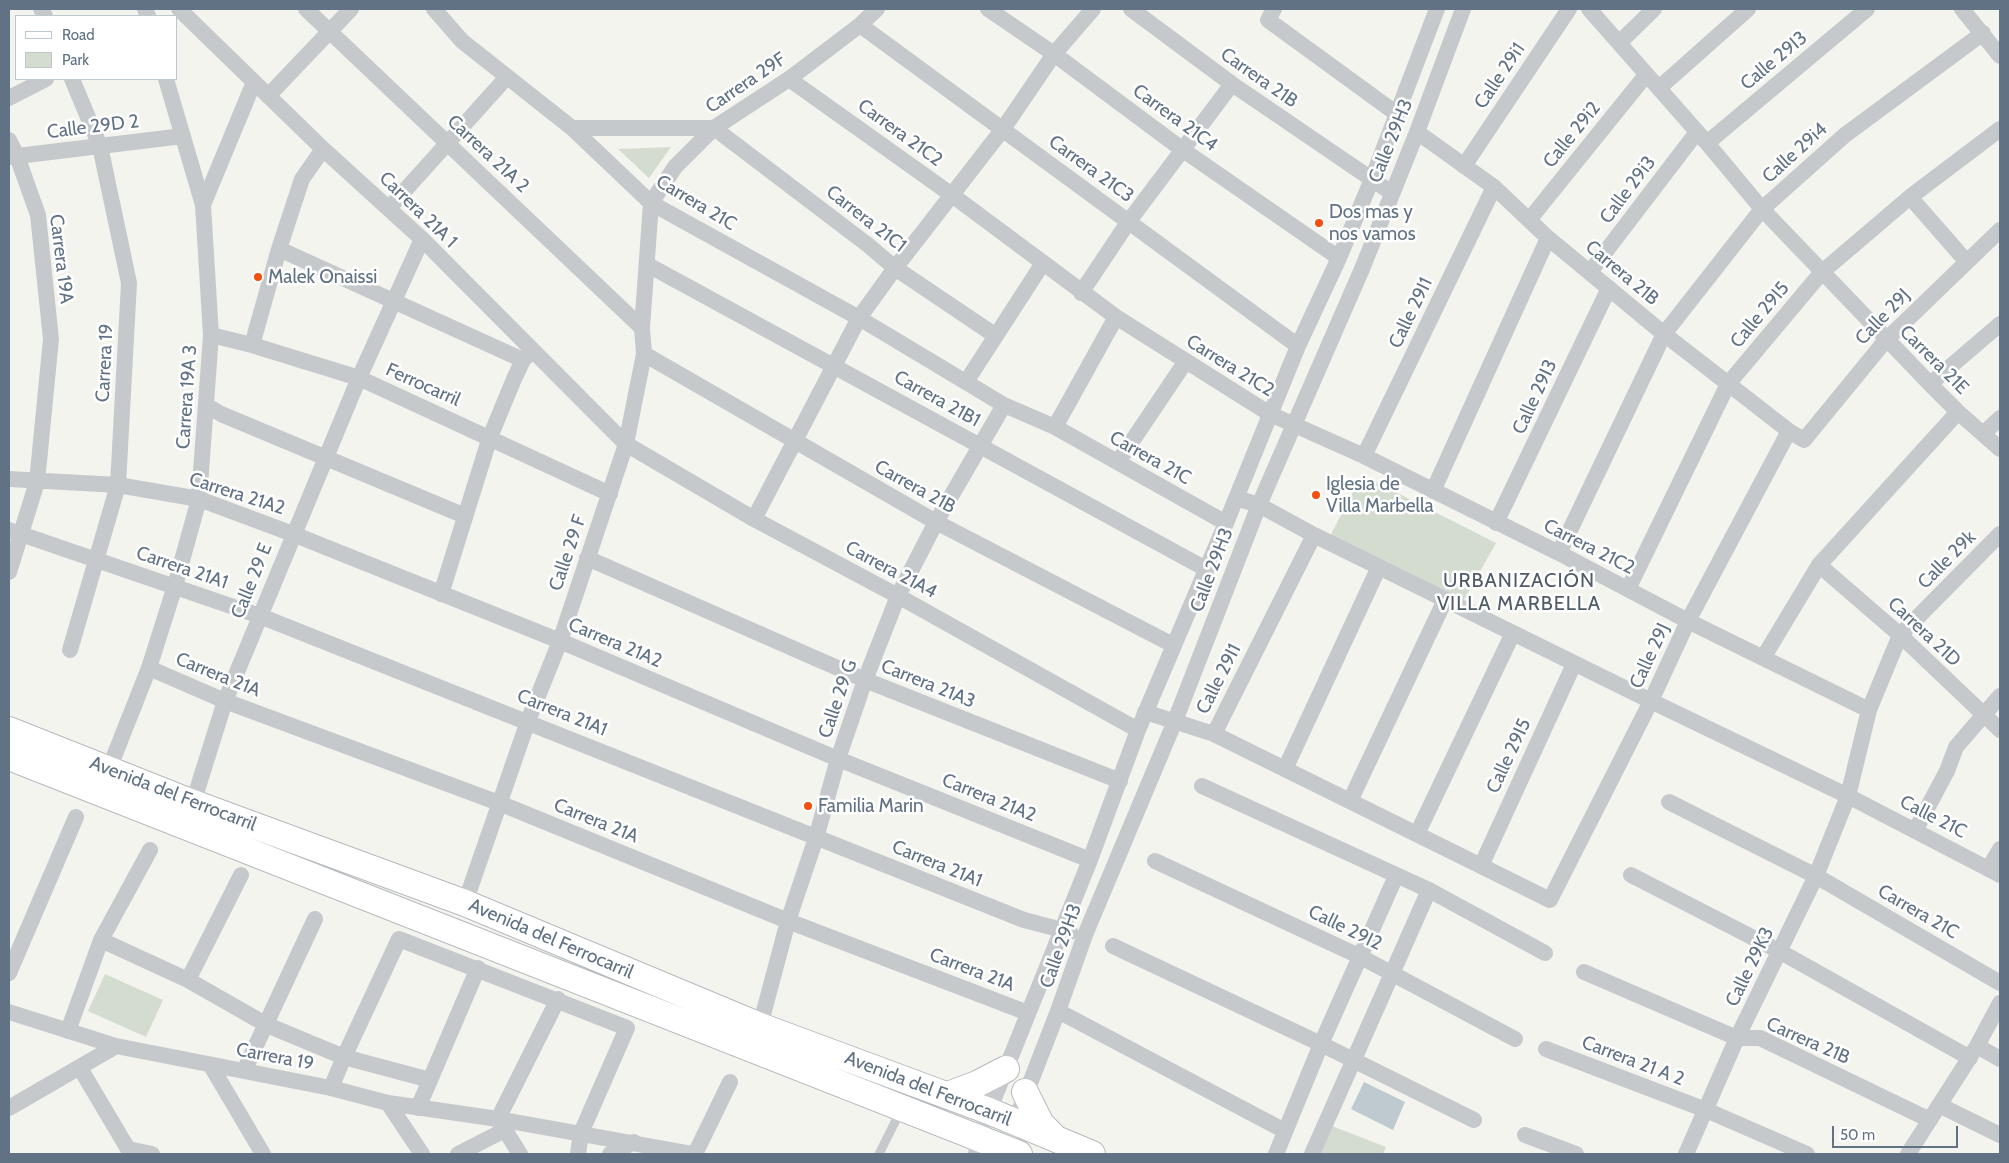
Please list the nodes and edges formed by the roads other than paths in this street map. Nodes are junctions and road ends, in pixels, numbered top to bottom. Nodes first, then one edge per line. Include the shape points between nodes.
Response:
1 (179, 9) edge
2 (306, 9) edge
3 (351, 9) edge
4 (434, 9) edge
5 (877, 9) edge
6 (988, 9) edge
7 (1093, 9) edge
8 (1131, 9) edge
9 (1274, 9) edge
10 (1437, 9) edge
11 (1463, 9) edge
12 (1570, 9) edge
13 (1589, 9) edge
14 (1654, 9) edge
15 (1748, 9) edge
16 (1867, 9) edge
17 (1962, 9) edge
18 (860, 25) junction
19 (330, 31) junction
20 (1983, 33) junction
21 (1619, 43) junction
22 (1054, 54) junction
23 (2000, 56) edge
24 (1646, 74) junction
25 (507, 77) junction
26 (789, 79) junction
27 (44, 80) edge
28 (72, 80) edge
29 (166, 80) edge
30 (254, 82) junction
31 (1232, 84) junction
32 (1659, 88) junction
33 (268, 96) junction
34 (9, 98) edge
35 (1398, 114) junction
36 (572, 128) junction
37 (714, 128) junction
38 (1003, 129) junction
39 (2000, 130) edge
40 (1417, 132) junction
41 (182, 136) junction
42 (1702, 137) junction
43 (9, 140) edge
44 (448, 144) junction
45 (100, 146) junction
46 (323, 149) junction
47 (1183, 150) junction
48 (13, 156) edge
49 (1464, 166) junction
50 (1372, 179) junction
51 (1494, 188) junction
52 (1392, 193) junction
53 (952, 195) junction
54 (1910, 197) junction
55 (651, 203) junction
56 (203, 205) junction
57 (389, 208) junction
58 (1762, 209) junction
59 (1529, 220) junction
60 (1128, 221) junction
61 (2000, 230) edge
62 (1548, 238) junction
63 (422, 239) junction
64 (278, 249) junction
65 (1339, 258) junction
66 (1966, 261) junction
67 (648, 264) junction
68 (1042, 264) junction
69 (895, 268) junction
70 (1590, 272) junction
71 (1822, 272) junction
72 (1609, 288) junction
73 (1081, 293) junction
74 (394, 301) junction
75 (1116, 317) junction
76 (859, 318) junction
77 (2000, 324) edge
78 (642, 328) junction
79 (1664, 334) junction
80 (211, 335) junction
81 (996, 336) junction
82 (1886, 340) junction
83 (252, 345) junction
84 (1298, 346) junction
85 (644, 354) junction
86 (528, 356) junction
87 (1186, 361) junction
88 (834, 364) junction
89 (359, 378) junction
90 (966, 382) junction
91 (1728, 384) junction
92 (1930, 384) junction
93 (1004, 405) junction
94 (206, 406) junction
95 (1958, 412) junction
96 (1270, 414) junction
97 (2000, 418) edge
98 (1294, 424) junction
99 (1055, 427) junction
100 (1789, 431) junction
101 (1983, 434) junction
102 (490, 437) junction
103 (1804, 440) joint
104 (794, 442) junction
105 (626, 444) junction
106 (981, 446) junction
107 (2000, 449) edge
108 (1364, 456) junction
109 (327, 458) junction
110 (1118, 462) junction
111 (9, 479) edge
112 (37, 482) junction
113 (118, 485) junction
114 (1433, 490) junction
115 (610, 494) junction
116 (1236, 498) junction
117 (199, 499) junction
118 (1259, 505) junction
119 (465, 516) junction
120 (754, 519) junction
121 (936, 522) junction
122 (1226, 523) junction
123 (1496, 523) junction
124 (15, 532) edge
125 (293, 534) junction
126 (2000, 534) edge
127 (1314, 535) junction
128 (1559, 553) junction
129 (587, 558) junction
130 (96, 560) junction
131 (1819, 565) junction
132 (1379, 567) junction
133 (1206, 569) junction
134 (9, 572) edge
135 (175, 586) junction
136 (1628, 589) junction
137 (441, 594) junction
138 (898, 596) junction
139 (1445, 600) junction
140 (260, 616) junction
141 (1688, 621) junction
142 (1514, 633) junction
143 (1900, 635) junction
144 (560, 641) junction
145 (1173, 645) junction
146 (70, 650) dead end
147 (1763, 658) junction
148 (1574, 664) junction
149 (149, 668) junction
150 (865, 680) junction
151 (2000, 696) edge
152 (225, 701) junction
153 (1651, 701) junction
154 (1869, 710) junction
155 (1146, 712) junction
156 (1984, 715) junction
157 (528, 721) junction
158 (1174, 721) junction
159 (9, 730) edge
160 (1138, 730) junction
161 (2000, 730) edge
162 (1214, 734) junction
163 (9, 757) edge
164 (838, 759) junction
165 (109, 769) junction
166 (1285, 769) junction
167 (1120, 781) junction
168 (1202, 786) dead end
169 (1848, 796) junction
170 (1350, 801) junction
171 (1669, 802) dead end
172 (193, 803) junction
173 (499, 803) junction
174 (76, 817) dead end
175 (1915, 831) junction
176 (1417, 834) junction
177 (816, 838) junction
178 (2000, 849) edge
179 (150, 850) dead end
180 (1090, 860) junction
181 (1155, 861) dead end
182 (1481, 866) junction
183 (1994, 872) edge
184 (241, 875) dead end
185 (1631, 875) dead end
186 (1396, 876) junction
187 (1816, 876) junction
188 (1429, 890) junction
189 (465, 903) junction
190 (315, 919) dead end
191 (788, 921) junction
192 (1061, 930) junction
193 (1085, 935) junction
194 (102, 940) junction
195 (1113, 946) dead end
196 (1779, 951) junction
197 (1544, 953) dead end
198 (1361, 957) junction
199 (478, 968) junction
200 (1584, 972) dead end
201 (9, 973) edge
202 (1392, 974) junction
203 (188, 980) junction
204 (2000, 983) edge
205 (558, 999) junction
206 (2000, 1003) edge
207 (1058, 1011) junction
208 (9, 1012) edge
209 (1028, 1013) junction
210 (267, 1025) junction
211 (760, 1026) junction
212 (68, 1031) junction
213 (1737, 1038) junction
214 (1515, 1039) dead end
215 (1321, 1044) junction
216 (116, 1046) junction
217 (1546, 1049) dead end
218 (1973, 1052) junction
219 (344, 1057) junction
220 (2000, 1059) edge
221 (1353, 1060) junction
222 (211, 1066) junction
223 (80, 1068) junction
224 (1006, 1069) junction
225 (244, 1071) junction
226 (430, 1080) junction
227 (730, 1082) dead end
228 (331, 1088) junction
229 (1025, 1092) junction
230 (948, 1095) junction
231 (388, 1103) junction
232 (1939, 1105) junction
233 (902, 1107) junction
234 (9, 1108) edge
235 (418, 1108) junction
236 (1706, 1110) junction
237 (989, 1111) junction
238 (1474, 1120) dead end
239 (1930, 1120) junction
240 (1015, 1122) junction
241 (502, 1124) junction
242 (1285, 1131) junction
243 (581, 1133) junction
244 (1525, 1135) dead end
245 (2000, 1135) edge
246 (1055, 1139) junction
247 (634, 1142) junction
248 (995, 1150) edge
249 (124, 1152) edge
250 (152, 1154) edge
251 (263, 1154) edge
252 (422, 1154) edge
253 (458, 1154) edge
254 (520, 1154) edge
255 (578, 1154) edge
256 (610, 1154) edge
257 (694, 1154) edge
258 (879, 1154) edge
259 (1092, 1154) edge
260 (1276, 1154) edge
261 (1312, 1154) edge
262 (1576, 1154) edge
263 (1686, 1154) edge
264 (1807, 1154) edge
265 (1908, 1154) edge

1 - 30 street, Carrera 21A 1
2 - 19 street, Carrera 21A 2
3 - 19 street
4 - 25 street, Carrera 21C via 462,42
5 - 18 street, Carrera 29F
6 - 22 street, Carrera 21C4
7 - 22 street
8 - 31 street, Carrera 21B
9 - 35 street via 1268,20
10 - 35 street, Calle 29H3
11 - 40 street, Calle 29H3
12 - 49 street, Calle 29i1
13 - 21 street, Carrera 21E
14 - 21 street
15 - 32 street
16 - 42 street, Calle 29I3
17 - 20 street
18 - 26 street, Carrera 29F
18 - 38 street, Carrera 21C3
19 - 33 street
19 - 44 street, Carrera 21A 2
20 - 23 street
20 - 58 street, Calle 29i4 via 1845,135
21 - 24 street, Carrera 21E
22 - 38 street
22 - 47 street, Carrera 21C4
24 - 32 street, Carrera 21E
24 - 59 street, Calle 29i2
25 - 36 street, Carrera 21C
25 - 44 street
26 - 37 street, Carrera 29F
26 - 53 street, Carrera 21C2
27 - 34 street
28 - 45 street, Carrera 19
29 - 41 street, Carrera 19A 3
30 - 33 street, Carrera 21A 1
30 - 56 street
31 - 47 street
31 - 50 street, Carrera 21B
32 - 42 street, Carrera 21E
33 - 46 street, Carrera 21A 1
35 - 50 street, Calle 29H3
36 - 37 street
36 - 55 street, Carrera 21C
37 - 55 street, Carrera 29F via 674,167
37 - 69 street, Carrera 21C1
38 - 53 street
38 - 60 street, Carrera 21C3
39 - 54 street, Calle 29I5
40 - 49 street, Carrera 21B
40 - 52 street, Calle 29H3
41 - 45 street, Calle 29D 2
41 - 56 street, Carrera 19A 3
42 - 58 street, Carrera 21E
42 - 70 street, Calle 29i3
43 - 48 street, Carrera 19A
44 - 57 street
44 - 78 street, Carrera 21A 2
45 - 48 street, Calle 29D 2
45 - 113 street, Carrera 19 via 129,283
46 - 57 street, Carrera 21A 1
46 - 64 street via 302,179
47 - 60 street
47 - 65 street, Carrera 21C4
48 - 112 street, Carrera 19A via 38,215 51,339
49 - 51 street, Carrera 21B
50 - 52 street, Carrera 21B
50 - 65 street, Calle 29H3
51 - 59 street, Carrera 21B
51 - 108 street, Calle 29I1
52 - 98 street, Calle 29H3
53 - 68 street, Carrera 21C2
53 - 69 street
54 - 66 street
54 - 71 street, Calle 29I5
55 - 67 street, Calle 29 F
55 - 76 street, Carrera 21C
56 - 80 street, Carrera 19A 3
57 - 63 street, Carrera 21A 1
58 - 71 street, Carrera 21E
58 - 79 street, Calle 29i4
59 - 62 street, Carrera 21B
60 - 73 street
60 - 84 street, Carrera 21C3
61 - 66 street, Calle 29J
62 - 70 street, Carrera 21B
62 - 114 street
63 - 74 street
63 - 86 street, Carrera 21A 1
64 - 74 street
64 - 83 street
65 - 84 street, Calle 29H3
66 - 82 street, Calle 29J
67 - 78 street, Calle 29 F
67 - 88 street, Carrera 21B1
68 - 73 street, Carrera 21C2
68 - 81 street
69 - 76 street
69 - 81 street, Carrera 21C1
70 - 72 street, Carrera 21B
71 - 82 street, Carrera 21E
71 - 91 street, Calle 29I5
72 - 79 street, Carrera 21B
72 - 123 street, Calle 29I3
73 - 75 street, Carrera 21C2
74 - 86 street
74 - 89 street
75 - 87 street, Carrera 21C2
75 - 99 street
76 - 88 street
76 - 90 street, Carrera 21C
77 - 92 street
78 - 85 street, Calle 29 F
79 - 91 street, Carrera 21B
79 - 128 street
80 - 83 street, Ferrocarril
80 - 94 street, Carrera 19A 3
81 - 90 street
82 - 92 street, Carrera 21E
82 - 103 street, Calle 29J
83 - 89 street, Ferrocarril
84 - 96 street, Calle 29H3
85 - 104 street, Carrera 21B
85 - 105 street, Calle 29 F
86 - 102 street
86 - 105 street, Carrera 21A 1
87 - 96 street, Carrera 21C2
87 - 110 street
88 - 104 street
88 - 106 street, Carrera 21B1
89 - 102 street, Ferrocarril
89 - 109 street, Calle 29 E
90 - 93 street, Carrera 21C
91 - 100 street, Carrera 21B
91 - 136 street, Calle 29I5
92 - 95 street, Carrera 21E
93 - 99 street, Carrera 21C
93 - 106 street, Calle 29 G
94 - 109 street
94 - 117 street, Carrera 19A 3
95 - 101 street, Carrera 21E
95 - 131 street
96 - 98 street, Carrera 21C2
96 - 116 street, Calle 29H3
97 - 101 street
98 - 108 street, Carrera 21C2
98 - 118 street, Calle 29H3
99 - 110 street, Carrera 21C
100 - 103 street, Carrera 21B
100 - 141 street, Calle 29J
101 - 107 street, Carrera 21E
102 - 115 street, Ferrocarril
102 - 119 street
104 - 120 street
104 - 121 street, Carrera 21B
105 - 115 street, Calle 29 F
105 - 120 street, Carrera 21A4
106 - 121 street, Calle 29 G
106 - 133 street, Carrera 21B1
108 - 114 street, Carrera 21C2
109 - 119 street
109 - 125 street, Calle 29 E
110 - 122 street, Carrera 21C
111 - 112 street, Carrera 21A2
112 - 113 street, Carrera 21A2
112 - 124 street, Carrera 19A
113 - 117 street, Carrera 21A2
113 - 130 street, Carrera 19
114 - 123 street, Carrera 21C2
115 - 129 street, Calle 29 F
116 - 118 street
116 - 122 street, Calle 29H3
117 - 125 street, Carrera 21A2
117 - 135 street, Carrera 19A 3
118 - 127 street
118 - 158 street, Calle 29H3
119 - 137 street
120 - 138 street, Carrera 21A4
121 - 138 street, Calle 29 G
121 - 145 street, Carrera 21B
122 - 133 street, Calle 29H3
123 - 128 street, Carrera 21C2
124 - 130 street, Carrera 21A1
124 - 134 street
125 - 137 street, Carrera 21A2
125 - 140 street, Calle 29 E
126 - 143 street, Calle 29k
127 - 132 street
127 - 162 street, Calle 29I1
128 - 136 street, Carrera 21C2
129 - 144 street, Calle 29 F
129 - 150 street, Carrera 21A3
130 - 135 street, Carrera 21A1
130 - 146 street, Carrera 19
131 - 143 street, Carrera 21D
131 - 147 street
132 - 139 street
132 - 166 street
133 - 145 street, Calle 29H3
135 - 140 street, Carrera 21A1
135 - 149 street, Carrera 19A 3
136 - 141 street, Carrera 21C2
137 - 144 street, Carrera 21A2
138 - 150 street, Calle 29 G
138 - 160 street, Carrera 21A4
139 - 142 street
139 - 170 street
140 - 152 street, Calle 29 E
140 - 157 street, Carrera 21A1
141 - 147 street, Carrera 21C2
141 - 153 street, Calle 29J
142 - 148 street
142 - 176 street
143 - 154 street, Calle 29K3
143 - 156 street, Carrera 21D
144 - 157 street, Calle 29 F
144 - 164 street, Carrera 21A2
145 - 155 street, Calle 29H3
147 - 154 street, Carrera 21C2
148 - 153 street
148 - 182 street, Calle 29I5
149 - 152 street, Carrera 21A
149 - 165 street, Carrera 19A 3
150 - 164 street, Calle 29 G
150 - 167 street, Carrera 21A3
151 - 156 street
152 - 172 street, Calle 29 E
152 - 173 street, Carrera 21A
153 - 169 street
153 - 182 street, Calle 29J via 1550,900
154 - 169 street, Calle 29K3
155 - 158 street
155 - 160 street, Calle 29H3
156 - 161 street, Carrera 21D
156 - 175 street via 1956,747
157 - 173 street, Calle 29 F
157 - 177 street, Carrera 21A1
158 - 162 street
158 - 193 street, Calle 29H3
159 - 165 main road, Avenida del Ferrocarril
160 - 167 street, Calle 29H3
162 - 166 street
163 - 233 main road, Avenida del Ferrocarril
164 - 177 street, Calle 29 G
164 - 180 street, Carrera 21A2
165 - 172 main road, Avenida del Ferrocarril
166 - 170 street
167 - 180 street, Calle 29H3
168 - 186 street
169 - 175 street, Calle 21C
169 - 187 street, Calle 29K3
170 - 176 street
171 - 187 street, Carrera 21C
172 - 189 main road, Avenida del Ferrocarril
173 - 189 street, Calle 29 F
173 - 191 street, Carrera 21A
174 - 201 street
175 - 183 street, Calle 21C
176 - 182 street
177 - 191 street, Calle 29 G
177 - 192 street, Carrera 21A1 via 1024,920
178 - 183 street
179 - 194 street
180 - 192 street, Calle 29H3
181 - 198 street, Calle 29I2
184 - 203 street
185 - 196 street
186 - 188 street
186 - 198 street
187 - 196 street, Calle 29K3
187 - 204 street, Carrera 21C
188 - 197 street
188 - 202 street
189 - 211 main road, Avenida del Ferrocarril
190 - 210 street
191 - 209 street, Carrera 21A
191 - 211 street, Calle 29 G
192 - 193 street, Carrera 21A1
192 - 209 street, Calle 29H3
193 - 207 street, Calle 29H3
194 - 203 street
194 - 212 street
195 - 215 street
196 - 213 street, Calle 29K3
196 - 218 street
198 - 202 street, Calle 29I2
198 - 215 street
199 - 205 street
199 - 219 street via 400,939
199 - 226 street
200 - 213 street, Carrera 21B
202 - 214 street, Calle 29I2
202 - 221 street
203 - 210 street
205 - 241 street
205 - 243 street via 627,1028
206 - 218 street
207 - 229 street, Calle 29H3
207 - 242 street
208 - 212 street, Carrera 19
209 - 224 street, Calle 29H3
210 - 219 street
210 - 225 street
211 - 230 main road, Avenida del Ferrocarril
212 - 216 street, Carrera 19
213 - 236 street, Calle 29K3
213 - 239 street, Carrera 21B via 1760,1038
215 - 221 street
215 - 242 street
216 - 222 street, Carrera 19
216 - 223 street
217 - 236 street, Carrera 21 A 2
218 - 220 street
218 - 232 street
219 - 226 street
219 - 228 street
221 - 238 street
221 - 261 street
222 - 225 street, Carrera 19
222 - 251 street, Carrera 19
223 - 234 street
223 - 249 street
224 - 230 main road
224 - 237 street, Calle 29H3
225 - 228 street, Carrera 19
226 - 235 street
227 - 257 street
228 - 231 street, Carrera 19
229 - 240 street, Calle 29H3
229 - 246 main road via 1041,1124
230 - 237 main road, Avenida del Ferrocarril
231 - 235 street, Carrera 19
231 - 252 street
232 - 239 street
232 - 245 street
233 - 248 main road, Avenida del Ferrocarril
233 - 258 lane
235 - 241 street, Carrera 19
236 - 263 street, Calle 29K3
236 - 264 street
237 - 240 main road, Avenida del Ferrocarril
237 - 248 street, Calle 29H3
239 - 265 street
240 - 246 main road, Avenida del Ferrocarril
240 - 248 street, Calle 29H3
241 - 243 street, Carrera 19
241 - 253 street
241 - 254 street
242 - 260 street
243 - 247 street, Carrera 19
243 - 255 street
244 - 262 street
246 - 259 main road, Avenida del Ferrocarril
247 - 256 street
247 - 257 street, Carrera 19
249 - 250 street

